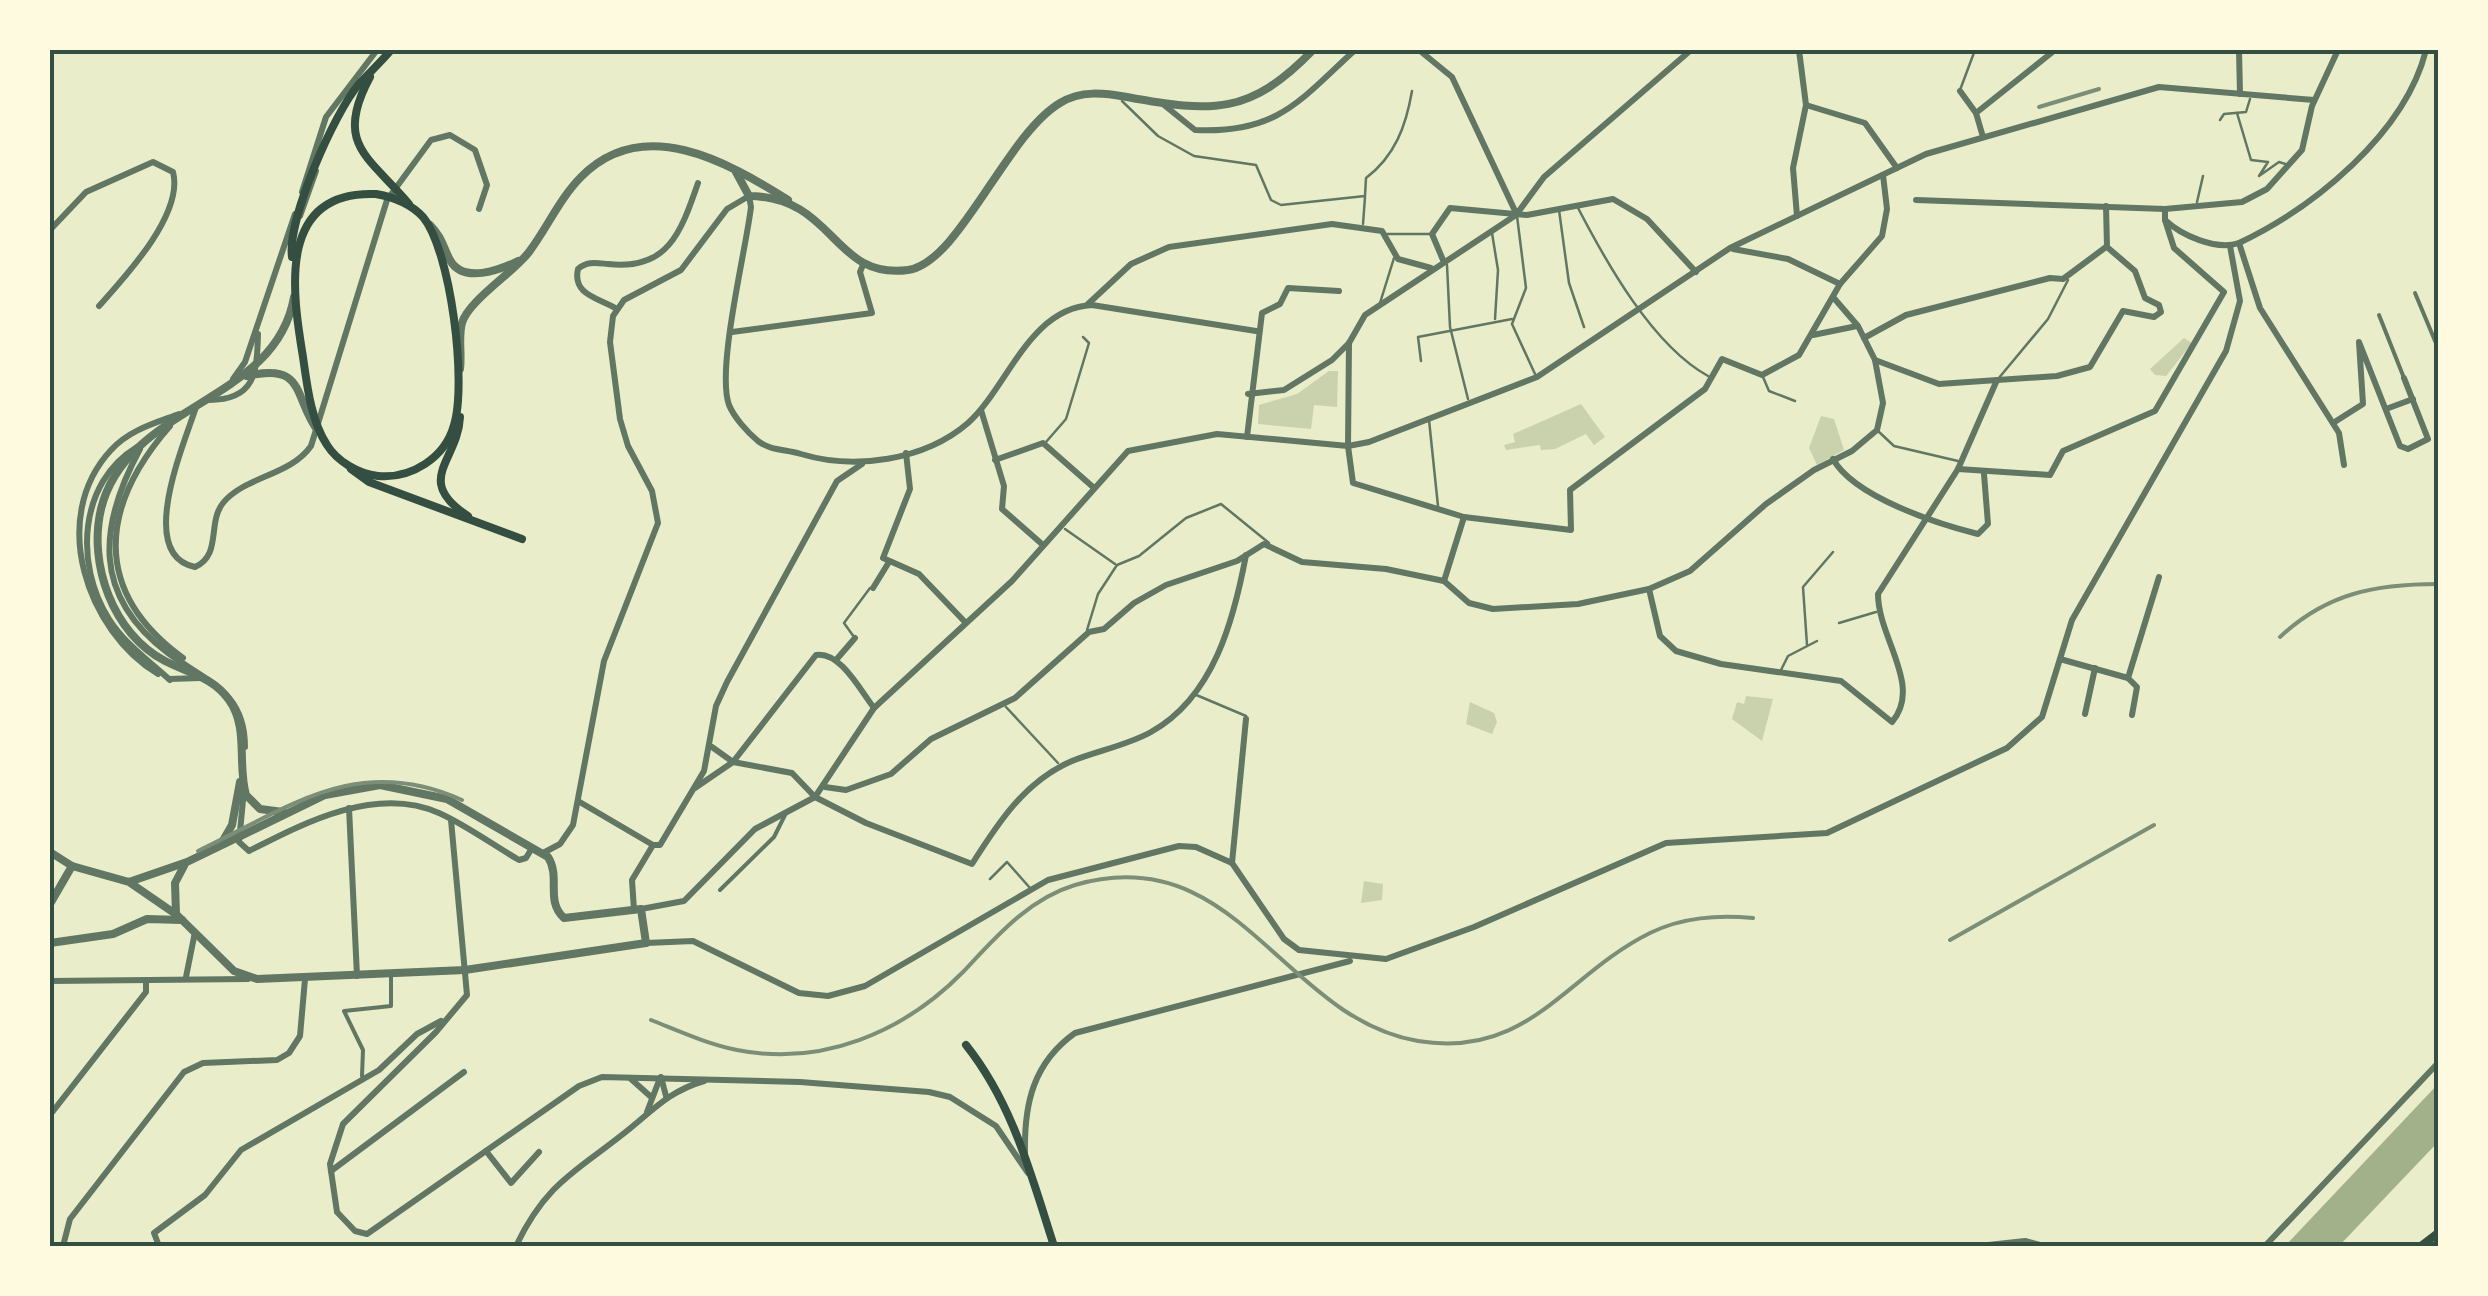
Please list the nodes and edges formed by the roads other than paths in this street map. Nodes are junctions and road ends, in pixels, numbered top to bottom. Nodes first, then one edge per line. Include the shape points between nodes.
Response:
1 (377, 50) edge
2 (390, 50) edge
3 (1314, 50) edge
4 (1355, 50) edge
5 (1418, 50) edge
6 (1690, 50) edge
7 (1799, 50) edge
8 (1975, 50) edge
9 (2055, 50) edge
10 (2239, 50) edge
11 (2338, 50) edge
12 (2426, 50) edge
13 (375, 69) junction
14 (1412, 91) dead end
15 (1960, 91) joint
16 (2240, 94) junction
17 (2251, 95) junction
18 (1118, 96) junction
19 (2314, 100) junction
20 (1164, 104) junction
21 (1806, 105) junction
22 (1976, 113) junction
23 (2237, 113) junction
24 (2220, 120) dead end
25 (1983, 136) junction
26 (2290, 166) junction
27 (1897, 168) junction
28 (736, 172) junction
29 (1884, 175) junction
30 (2203, 176) dead end
31 (698, 183) dead end
32 (749, 196) junction
33 (1365, 196) junction
34 (1916, 200) dead end
35 (1576, 205) junction
36 (798, 206) junction
37 (2106, 206) junction
38 (412, 208) junction
39 (1559, 208) junction
40 (2196, 208) junction
41 (479, 209) dead end
42 (2165, 209) junction
43 (1494, 213) junction
44 (1516, 214) junction
45 (1797, 216) junction
46 (2165, 220) junction
47 (426, 221) junction
48 (1363, 228) junction
49 (1493, 228) junction
50 (50, 230) edge
51 (2438, 230) edge
52 (1386, 234) junction
53 (1432, 234) junction
54 (2234, 244) junction
55 (2107, 246) junction
56 (1730, 248) junction
57 (1394, 257) junction
58 (2438, 257) edge
59 (522, 260) junction
60 (1443, 260) junction
61 (864, 265) junction
62 (1432, 268) junction
63 (294, 272) junction
64 (1696, 272) junction
65 (2066, 277) junction
66 (1840, 284) junction
67 (295, 288) junction
68 (1339, 292) dead end
69 (2415, 293) dead end
70 (1834, 297) junction
71 (1087, 305) junction
72 (99, 306) dead end
73 (1379, 308) junction
74 (1640, 308) junction
75 (616, 309) junction
76 (2378, 315) dead end
77 (260, 318) junction
78 (1512, 319) junction
79 (1495, 320) junction
80 (1858, 326) junction
81 (1584, 327) dead end
82 (1451, 330) junction
83 (1256, 331) junction
84 (732, 332) junction
85 (1813, 335) junction
86 (1084, 338) dead end
87 (1864, 338) junction
88 (1349, 344) junction
89 (2438, 348) edge
90 (1421, 360) dead end
91 (1875, 360) junction
92 (1762, 376) junction
93 (242, 377) junction
94 (1536, 377) junction
95 (2404, 378) joint
96 (1713, 379) junction
97 (1997, 380) junction
98 (457, 383) junction
99 (1248, 394) junction
100 (458, 396) junction
101 (2413, 399) junction
102 (208, 400) junction
103 (1795, 401) dead end
104 (1470, 402) junction
105 (197, 406) junction
106 (980, 409) junction
107 (2386, 409) junction
108 (181, 414) junction
109 (1428, 418) junction
110 (2334, 423) junction
111 (1877, 430) junction
112 (1247, 436) junction
113 (323, 437) junction
114 (143, 443) junction
115 (1045, 444) junction
116 (1348, 446) junction
117 (906, 453) junction
118 (1833, 459) junction
119 (995, 460) junction
120 (344, 463) junction
121 (862, 463) junction
122 (1959, 465) junction
123 (2344, 465) dead end
124 (1984, 474) junction
125 (1093, 488) junction
126 (1439, 510) junction
127 (1464, 517) junction
128 (1923, 519) junction
129 (476, 521) junction
130 (1060, 526) junction
131 (522, 538) dead end
132 (1270, 544) junction
133 (1044, 545) junction
134 (1833, 552) dead end
135 (1246, 555) junction
136 (890, 562) junction
137 (1117, 564) junction
138 (2159, 577) dead end
139 (1444, 581) junction
140 (873, 588) joint
141 (1650, 589) junction
142 (1879, 612) junction
143 (965, 622) junction
144 (1839, 623) dead end
145 (1086, 634) junction
146 (855, 638) joint
147 (1818, 640) dead end
148 (1807, 645) junction
149 (2060, 659) junction
150 (836, 660) junction
151 (2095, 668) junction
152 (1780, 673) junction
153 (209, 677) junction
154 (2128, 678) junction
155 (170, 680) junction
156 (1193, 694) junction
157 (1005, 706) junction
158 (874, 708) junction
159 (2085, 714) dead end
160 (2132, 716) dead end
161 (1246, 719) joint
162 (712, 746) junction
163 (733, 762) junction
164 (1061, 766) junction
165 (242, 773) junction
166 (825, 787) junction
167 (693, 790) junction
168 (815, 797) junction
169 (578, 801) junction
170 (349, 808) junction
171 (294, 810) junction
172 (786, 812) junction
173 (450, 820) junction
174 (654, 845) junction
175 (220, 846) junction
176 (532, 848) junction
177 (542, 852) junction
178 (51, 853) edge
179 (187, 862) junction
180 (1232, 864) junction
181 (72, 866) junction
182 (990, 879) dead end
183 (129, 882) junction
184 (1030, 889) junction
185 (720, 890) dead end
186 (50, 904) edge
187 (638, 910) junction
188 (179, 918) junction
189 (195, 932) junction
190 (50, 943) edge
191 (646, 943) junction
192 (1356, 959) junction
193 (465, 970) junction
194 (390, 974) junction
195 (186, 977) junction
196 (357, 977) junction
197 (257, 979) junction
198 (305, 979) junction
199 (50, 980) edge
200 (146, 983) junction
201 (442, 1021) junction
202 (966, 1045) dead end
203 (2438, 1063) edge
204 (464, 1072) dead end
205 (362, 1076) junction
206 (661, 1077) junction
207 (630, 1078) junction
208 (710, 1079) junction
209 (650, 1096) junction
210 (666, 1096) junction
211 (647, 1112) junction
212 (50, 1115) edge
213 (486, 1152) junction
214 (539, 1152) dead end
215 (1025, 1154) junction
216 (331, 1171) junction
217 (1035, 1189) junction
218 (2438, 1234) edge
219 (63, 1246) edge
220 (158, 1246) edge
221 (516, 1246) edge
222 (1054, 1246) edge
223 (1978, 1246) edge
224 (2044, 1246) edge
225 (2265, 1246) edge
226 (2423, 1246) edge

1 - 77 street via 334,102 320,132 313,185
2 - 13 main road
3 - 20 street via 1270,90 1246,102
4 - 20 street via 1304,100 1265,121 1194,130
5 - 44 street via 1452,77
6 - 44 street via 1544,177
7 - 21 street
8 - 15 lane
9 - 22 street
10 - 16 street
11 - 19 street
12 - 54 street via 2402,102 2336,182
13 - 38 main road via 354,110 357,142
13 - 63 main road via 351,96 316,170 292,239
14 - 33 lane via 1406,124 1380,168 1366,178
15 - 22 street
16 - 17 street
16 - 25 street via 2159,87
17 - 19 street
17 - 23 lane via 2246,112
18 - 20 street
18 - 33 lane via 1145,125 1189,154 1256,164 1275,204
18 - 61 street via 1082,94 1048,112 928,261 907,270
19 - 26 street via 2306,141
21 - 27 street via 1866,123
21 - 45 street via 1792,178
22 - 25 street
23 - 24 lane
23 - 26 lane via 2251,160 2268,162 2259,176 2279,162
25 - 27 street
26 - 40 street via 2252,198
27 - 29 street
28 - 32 street
28 - 36 street
28 - 59 street via 674,146 617,151 574,185
29 - 45 street
29 - 66 street via 1885,228
30 - 40 lane
31 - 75 street via 683,224 657,257 634,266 594,262 578,269 581,290
32 - 36 street
32 - 75 street via 726,209 681,270
32 - 84 street
33 - 48 lane
34 - 37 street
35 - 39 street
35 - 64 street via 1616,199 1648,219
35 - 74 lane
36 - 61 street
37 - 42 street
37 - 55 street
38 - 47 main road
38 - 63 main road via 367,194 326,206 303,232
39 - 44 street
39 - 81 lane via 1569,283
40 - 42 street
41 - 105 street via 487,186 475,150 450,135 432,140 386,200 311,446 225,501 211,550 194,566 170,546 165,519
42 - 46 street
43 - 44 street
43 - 49 street
43 - 53 street via 1450,208
44 - 49 street
44 - 78 lane via 1526,291
45 - 56 street
46 - 54 street via 2194,237
46 - 124 street via 2174,248 2222,288 2223,298 2152,414 2066,450 2050,476
47 - 59 street via 460,269 487,273
47 - 98 main road via 450,302
48 - 52 street
48 - 71 street via 1332,224 1168,247 1131,264
49 - 60 street
49 - 79 lane
50 - 72 street via 94,188 153,162 170,169 173,192 149,246
51 - 58 street
52 - 53 lane
52 - 57 street
53 - 60 street
54 - 110 street via 2260,308
54 - 149 street via 2240,301 2226,351 2079,606
55 - 65 street
55 - 97 street via 2135,271 2160,314 2123,311 2098,358 2080,372
56 - 64 street
56 - 66 street via 1788,259
57 - 62 street
57 - 73 lane
59 - 98 street via 463,318
60 - 62 street
60 - 82 lane
61 - 84 street via 860,272 872,313
62 - 73 street
63 - 67 main road
64 - 74 street
65 - 87 street via 1906,315
65 - 97 lane via 2048,319
66 - 70 street
67 - 93 street via 285,327
67 - 113 main road via 306,376
68 - 83 street via 1290,288 1280,304 1262,313
69 - 89 street
70 - 80 street
70 - 85 street
71 - 83 street
71 - 106 street via 1048,323
73 - 88 street via 1361,319
74 - 94 street
74 - 96 lane via 1678,356
75 - 169 street via 610,342 620,419 652,491 658,523 604,661
76 - 95 street
77 - 102 street via 238,373
77 - 102 street via 246,389 235,398
78 - 79 lane
78 - 94 lane
79 - 82 lane
80 - 85 street
80 - 87 street
82 - 90 lane via 1418,338
82 - 104 lane
83 - 99 street
84 - 121 street via 727,395 755,438 826,462
85 - 92 street via 1799,354
86 - 115 lane via 1089,342 1066,420
87 - 91 street
88 - 99 street via 1284,390
88 - 116 street
91 - 97 street via 1933,383
91 - 111 street via 1883,403
92 - 96 street via 1722,359
92 - 103 lane via 1769,392
93 - 108 street
93 - 113 street via 289,377
94 - 104 street
95 - 101 street
96 - 127 street via 1570,490 1571,530
97 - 122 street
98 - 100 main road
99 - 112 street
100 - 120 main road via 450,436 424,466 378,476
100 - 129 main road via 460,428 443,464 441,489 447,502
101 - 107 street
101 - 107 street via 2428,433 2418,446 2400,446
102 - 105 street
104 - 109 street
105 - 114 street
106 - 117 street via 955,432
106 - 119 street
107 - 110 street via 2359,342 2363,404
108 - 153 street via 132,479 115,535 124,591 136,614
108 - 155 street via 134,432 108,452 82,519 83,565 96,610 126,650
108 - 165 street via 136,447 114,476 98,521 100,570 119,615 140,641 228,699 241,728
109 - 116 street
109 - 126 lane
110 - 123 street
111 - 118 street
111 - 122 lane via 1894,446
112 - 116 street
112 - 125 street via 1201,434 1134,448
113 - 120 main road
114 - 153 street via 110,520 114,581 143,630
114 - 155 street via 106,471 94,498 88,551 111,622
115 - 119 street
115 - 125 street
116 - 126 street via 1353,483
117 - 121 street
117 - 136 street via 910,489 883,553
118 - 128 street via 1842,472
118 - 141 street via 1766,504 1690,571
119 - 133 street via 1004,486 1002,509
120 - 129 main road via 368,482
121 - 162 street via 837,481 784,576 720,698
122 - 124 street
122 - 128 street
124 - 128 street via 1984,532
125 - 130 street
126 - 127 street
127 - 139 street
128 - 142 street via 1879,590
129 - 131 main road
130 - 133 street
130 - 137 lane
132 - 135 street
132 - 137 lane via 1220,504 1186,518 1139,556
132 - 139 street via 1302,562
133 - 143 street
134 - 148 lane via 1803,586
135 - 145 street via 1166,584 1104,629
135 - 156 street via 1226,635
136 - 140 street
136 - 143 street via 919,574
137 - 145 lane via 1098,594
138 - 154 street
139 - 141 street via 1469,603 1516,609
140 - 146 lane via 844,622
141 - 152 street via 1660,636 1676,652
142 - 144 lane
142 - 152 street via 1905,682 1902,708 1890,722 1842,681
143 - 158 street
145 - 157 street
146 - 150 street
147 - 148 lane
148 - 152 lane via 1786,658
149 - 151 street
149 - 192 street via 2042,717 2018,742 1844,827 1813,836 1666,842 1398,956
150 - 158 street
150 - 163 street via 814,657
151 - 154 street
151 - 159 street
153 - 155 street
153 - 170 street via 232,698 244,727 241,847 249,851 317,816
154 - 160 street via 2137,687
156 - 161 lane
156 - 164 street via 1155,730
157 - 164 lane
157 - 166 street via 931,739 878,780 846,790
158 - 166 street
161 - 180 street
162 - 163 street
162 - 167 street
163 - 167 street
163 - 168 street via 792,773
164 - 168 street via 1005,811 972,864
165 - 171 street via 254,805 273,813
165 - 175 street via 232,825
166 - 168 street
167 - 174 street
168 - 172 street
169 - 174 street
169 - 177 street via 569,834
170 - 173 street via 406,806
170 - 196 street
171 - 175 street
171 - 176 street via 340,790 409,788 447,798
172 - 185 street via 774,837
172 - 187 street via 756,829 684,901
173 - 176 street via 519,860
173 - 193 street
174 - 187 street via 632,880
175 - 179 street
176 - 177 street
177 - 187 street via 554,866 555,908 568,919
178 - 181 street
179 - 183 street
179 - 188 street via 176,883
180 - 184 street via 1196,846 1179,846 1068,872
180 - 192 street via 1291,946
181 - 183 street
181 - 186 street
182 - 184 lane via 1007,862
183 - 188 street
184 - 191 street via 844,994 784,989 687,940
187 - 191 street
188 - 189 street
188 - 190 street via 147,919 113,934
189 - 195 street
189 - 197 street via 234,971
191 - 193 street
192 - 215 street via 1074,1033 1055,1048 1032,1087
193 - 194 street
193 - 201 street via 467,994
194 - 196 street
194 - 205 street via 391,1006 344,1011 364,1050
195 - 197 street
195 - 200 street
196 - 198 street
197 - 198 street
198 - 219 street via 300,1036 289,1054 203,1063 184,1072 70,1218
199 - 200 street
200 - 212 street via 146,992
201 - 205 street
201 - 216 street via 342,1124
202 - 215 main road via 1001,1098
203 - 225 street
204 - 216 street
205 - 220 street via 241,1150 205,1195 154,1233
206 - 207 street
206 - 208 street
206 - 209 street
206 - 210 street
207 - 209 street
207 - 213 street via 590,1080
208 - 210 street
208 - 217 street via 912,1088 950,1098 996,1126
209 - 211 street
210 - 211 street
211 - 221 street via 552,1187
213 - 214 street via 511,1183
213 - 216 street via 368,1234 355,1231 337,1212
215 - 217 main road
217 - 222 main road
218 - 226 main road
223 - 224 street

